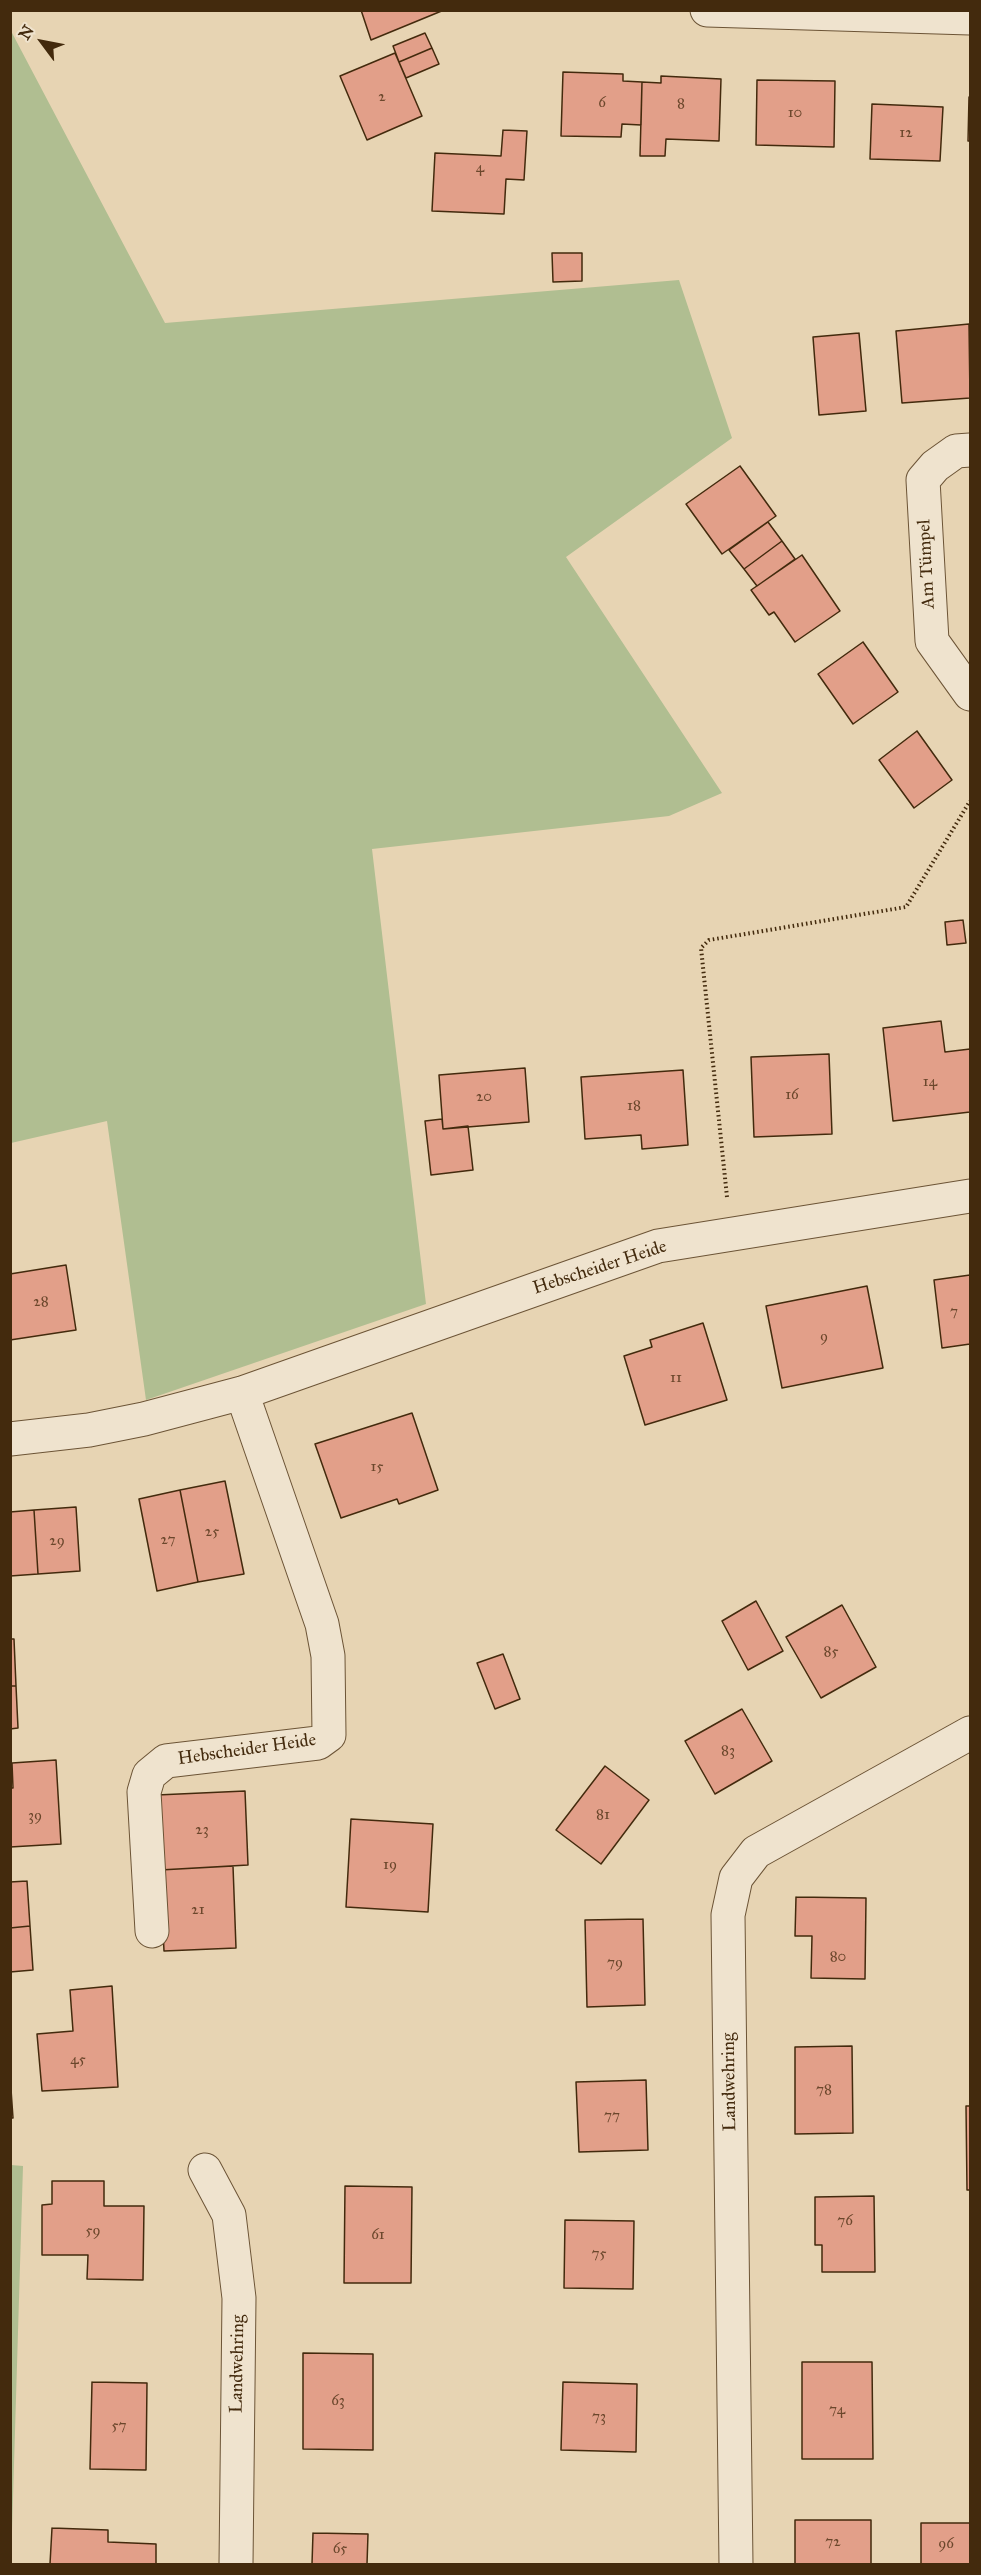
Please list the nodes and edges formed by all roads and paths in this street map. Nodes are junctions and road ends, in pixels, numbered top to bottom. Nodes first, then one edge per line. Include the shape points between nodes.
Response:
1 (707, 10) edge
2 (970, 18) edge
3 (970, 450) edge
4 (970, 694) edge
5 (970, 801) edge
6 (970, 1196) edge
7 (731, 1234) junction
8 (242, 1393) junction
9 (10, 1438) edge
10 (970, 1733) edge
11 (152, 1931) dead end
12 (204, 2169) dead end
13 (236, 2565) edge
14 (736, 2565) edge

1 - 2 street
3 - 4 street, Am Tümpel via 956,451 923,480 932,641
5 - 7 path via 906,907 709,940 701,948
6 - 7 street, Hebscheider Heide
7 - 8 street, Hebscheider Heide via 658,1246
8 - 9 street, Hebscheider Heide via 89,1430
8 - 11 street, Hebscheider Heide via 322,1624 328,1656 329,1735 318,1743 166,1761 149,1775 144,1792
10 - 14 street, Landwehring via 756,1852 736,1878 728,1915
12 - 13 street, Landwehring via 229,2215 239,2298

